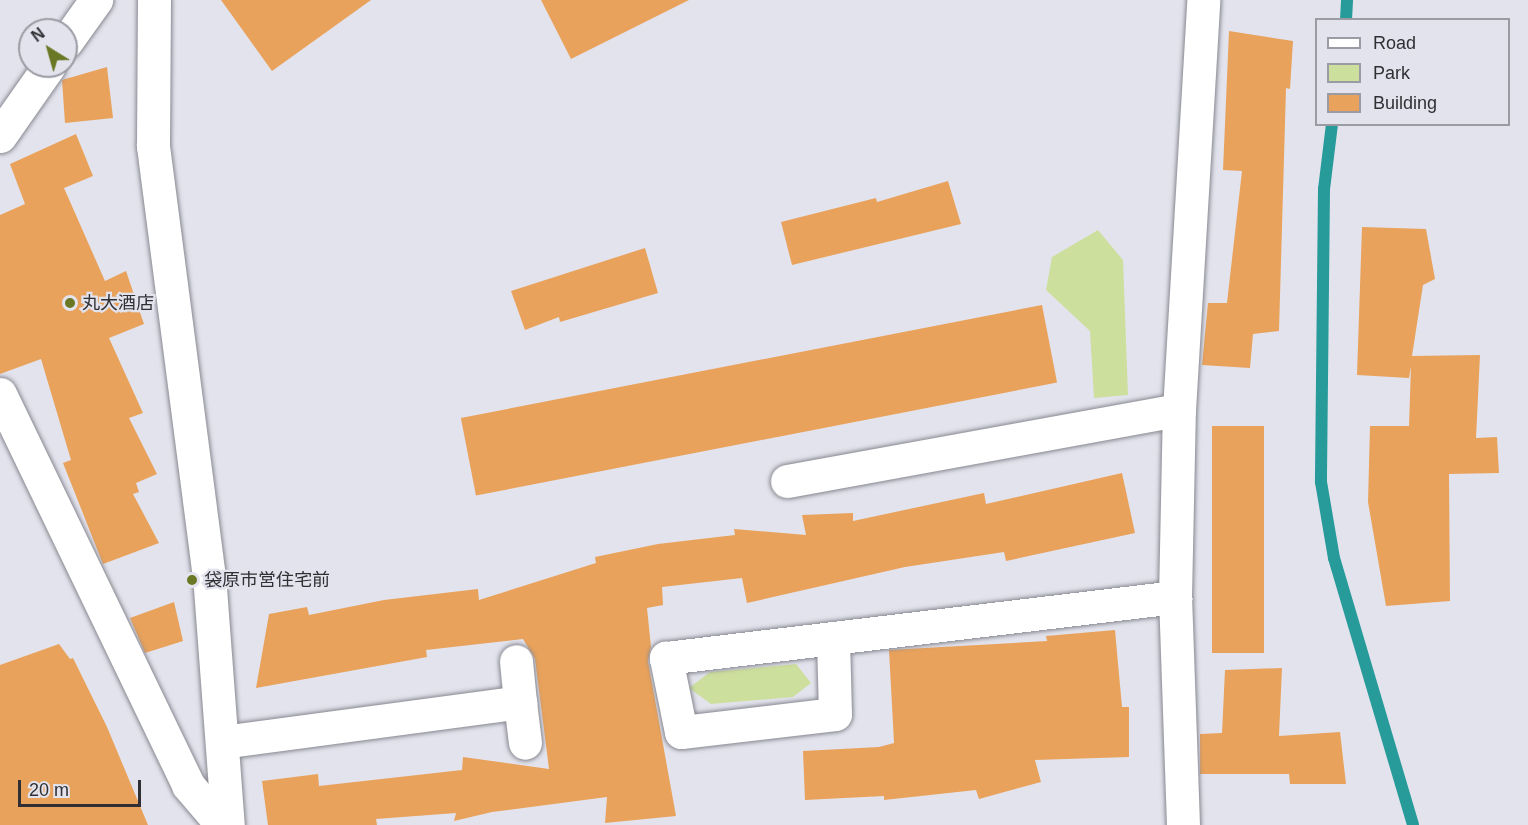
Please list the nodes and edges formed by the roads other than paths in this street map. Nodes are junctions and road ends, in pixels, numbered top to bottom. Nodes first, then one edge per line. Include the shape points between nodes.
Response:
1 (96, 0) edge
2 (154, 0) edge
3 (1203, 0) edge
4 (78, 25) edge
5 (41, 78) edge
6 (0, 136) edge
7 (0, 394) edge
8 (1179, 411) junction
9 (787, 481) dead end
10 (1175, 597) junction
11 (833, 638) junction
12 (516, 661) dead end
13 (519, 702) junction
14 (222, 742) junction
15 (525, 742) dead end
16 (222, 825) edge
17 (228, 825) edge
18 (1183, 825) edge

1 - 4 street
2 - 14 street via 153,146 209,575
3 - 8 street
5 - 6 street
7 - 16 street via 188,785
8 - 9 street
8 - 10 street
10 - 11 street
10 - 18 street
11 - 11 street via 666,658 681,732 835,714
12 - 13 street
13 - 14 street
13 - 15 street
14 - 17 street

